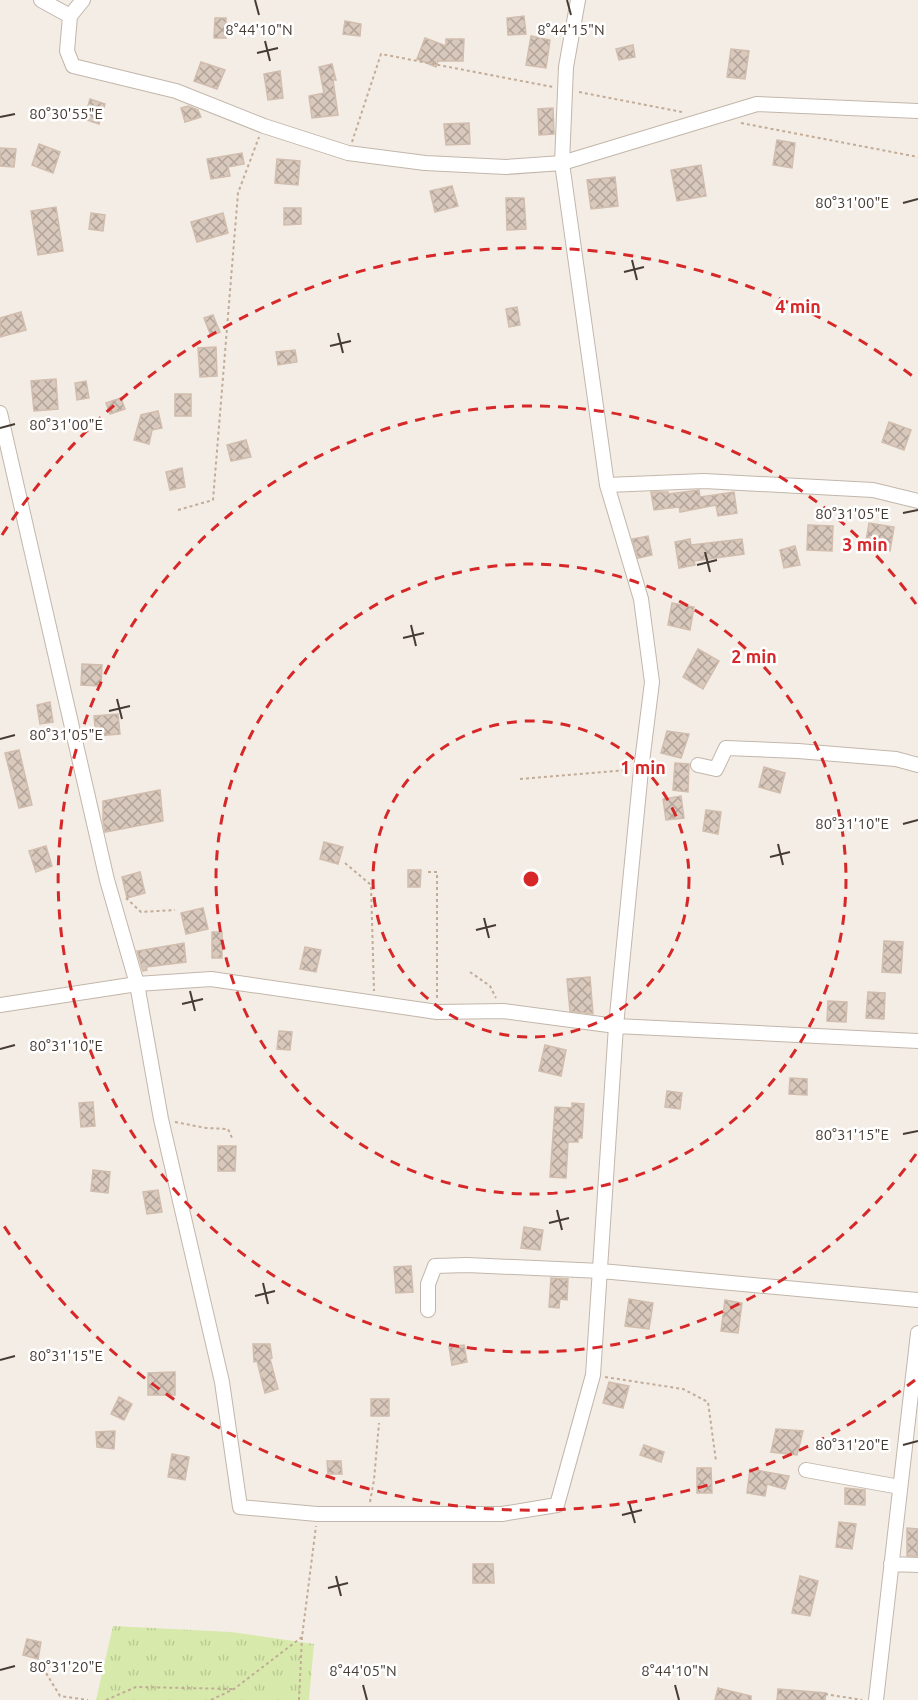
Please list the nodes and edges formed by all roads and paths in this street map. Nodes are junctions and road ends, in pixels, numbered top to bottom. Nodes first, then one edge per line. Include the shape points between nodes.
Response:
1 (41, 0) edge
2 (83, 0) edge
3 (578, 0) edge
4 (70, 16) junction
5 (556, 87) dead end
6 (580, 92) dead end
7 (918, 111) edge
8 (685, 112) dead end
9 (731, 121) dead end
10 (264, 126) junction
11 (348, 153) junction
12 (918, 157) edge
13 (562, 163) junction
14 (0, 413) edge
15 (607, 485) junction
16 (918, 501) edge
17 (178, 510) dead end
18 (698, 765) dead end
19 (918, 765) edge
20 (641, 770) junction
21 (520, 779) dead end
22 (345, 863) dead end
23 (428, 872) dead end
24 (124, 896) dead end
25 (175, 909) dead end
26 (470, 972) dead end
27 (136, 984) junction
28 (374, 1003) junction
29 (0, 1005) edge
30 (503, 1011) junction
31 (437, 1012) junction
32 (616, 1026) junction
33 (918, 1041) edge
34 (161, 1119) junction
35 (233, 1140) dead end
36 (601, 1271) junction
37 (918, 1300) edge
38 (428, 1310) dead end
39 (918, 1333) edge
40 (593, 1375) junction
41 (379, 1423) dead end
42 (716, 1461) dead end
43 (806, 1470) dead end
44 (900, 1487) junction
45 (317, 1514) junction
46 (368, 1514) junction
47 (891, 1564) junction
48 (918, 1565) edge
49 (302, 1637) junction
50 (43, 1668) dead end
51 (234, 1689) junction
52 (825, 1694) dead end
53 (88, 1700) edge
54 (106, 1700) edge
55 (211, 1700) edge
56 (299, 1700) edge
57 (862, 1700) edge
58 (876, 1700) edge

1 - 4 street
2 - 4 street
3 - 13 street via 566,67
4 - 10 street via 67,51 73,66 176,91
5 - 11 path via 381,54
6 - 8 path
7 - 13 street via 757,104
9 - 12 path
10 - 11 street
10 - 17 path via 238,193 213,500
11 - 13 street via 425,163 506,167
13 - 15 street
14 - 27 street via 107,880
15 - 16 street via 704,481 873,490
15 - 20 street via 640,599 652,682
18 - 19 street via 716,769 726,748 896,759
20 - 21 path
20 - 32 street
22 - 28 path via 371,885
23 - 31 path via 437,872
24 - 25 path via 141,912
26 - 30 path via 490,986
27 - 28 street via 211,979
27 - 29 street
27 - 34 street
28 - 31 street
30 - 31 street
30 - 32 street
32 - 33 street
32 - 36 street
34 - 35 path via 228,1129
34 - 45 street via 222,1382 240,1507
36 - 37 street
36 - 38 street via 435,1266 428,1284
36 - 40 street
39 - 44 street
40 - 42 path via 683,1389 708,1401
40 - 46 street via 557,1505 502,1514
41 - 46 path
43 - 44 street
44 - 47 street
45 - 46 street
45 - 49 path
47 - 48 street
47 - 58 street
49 - 51 path
49 - 56 path
50 - 53 path via 60,1696
51 - 54 path via 135,1687
51 - 55 path
52 - 57 path

